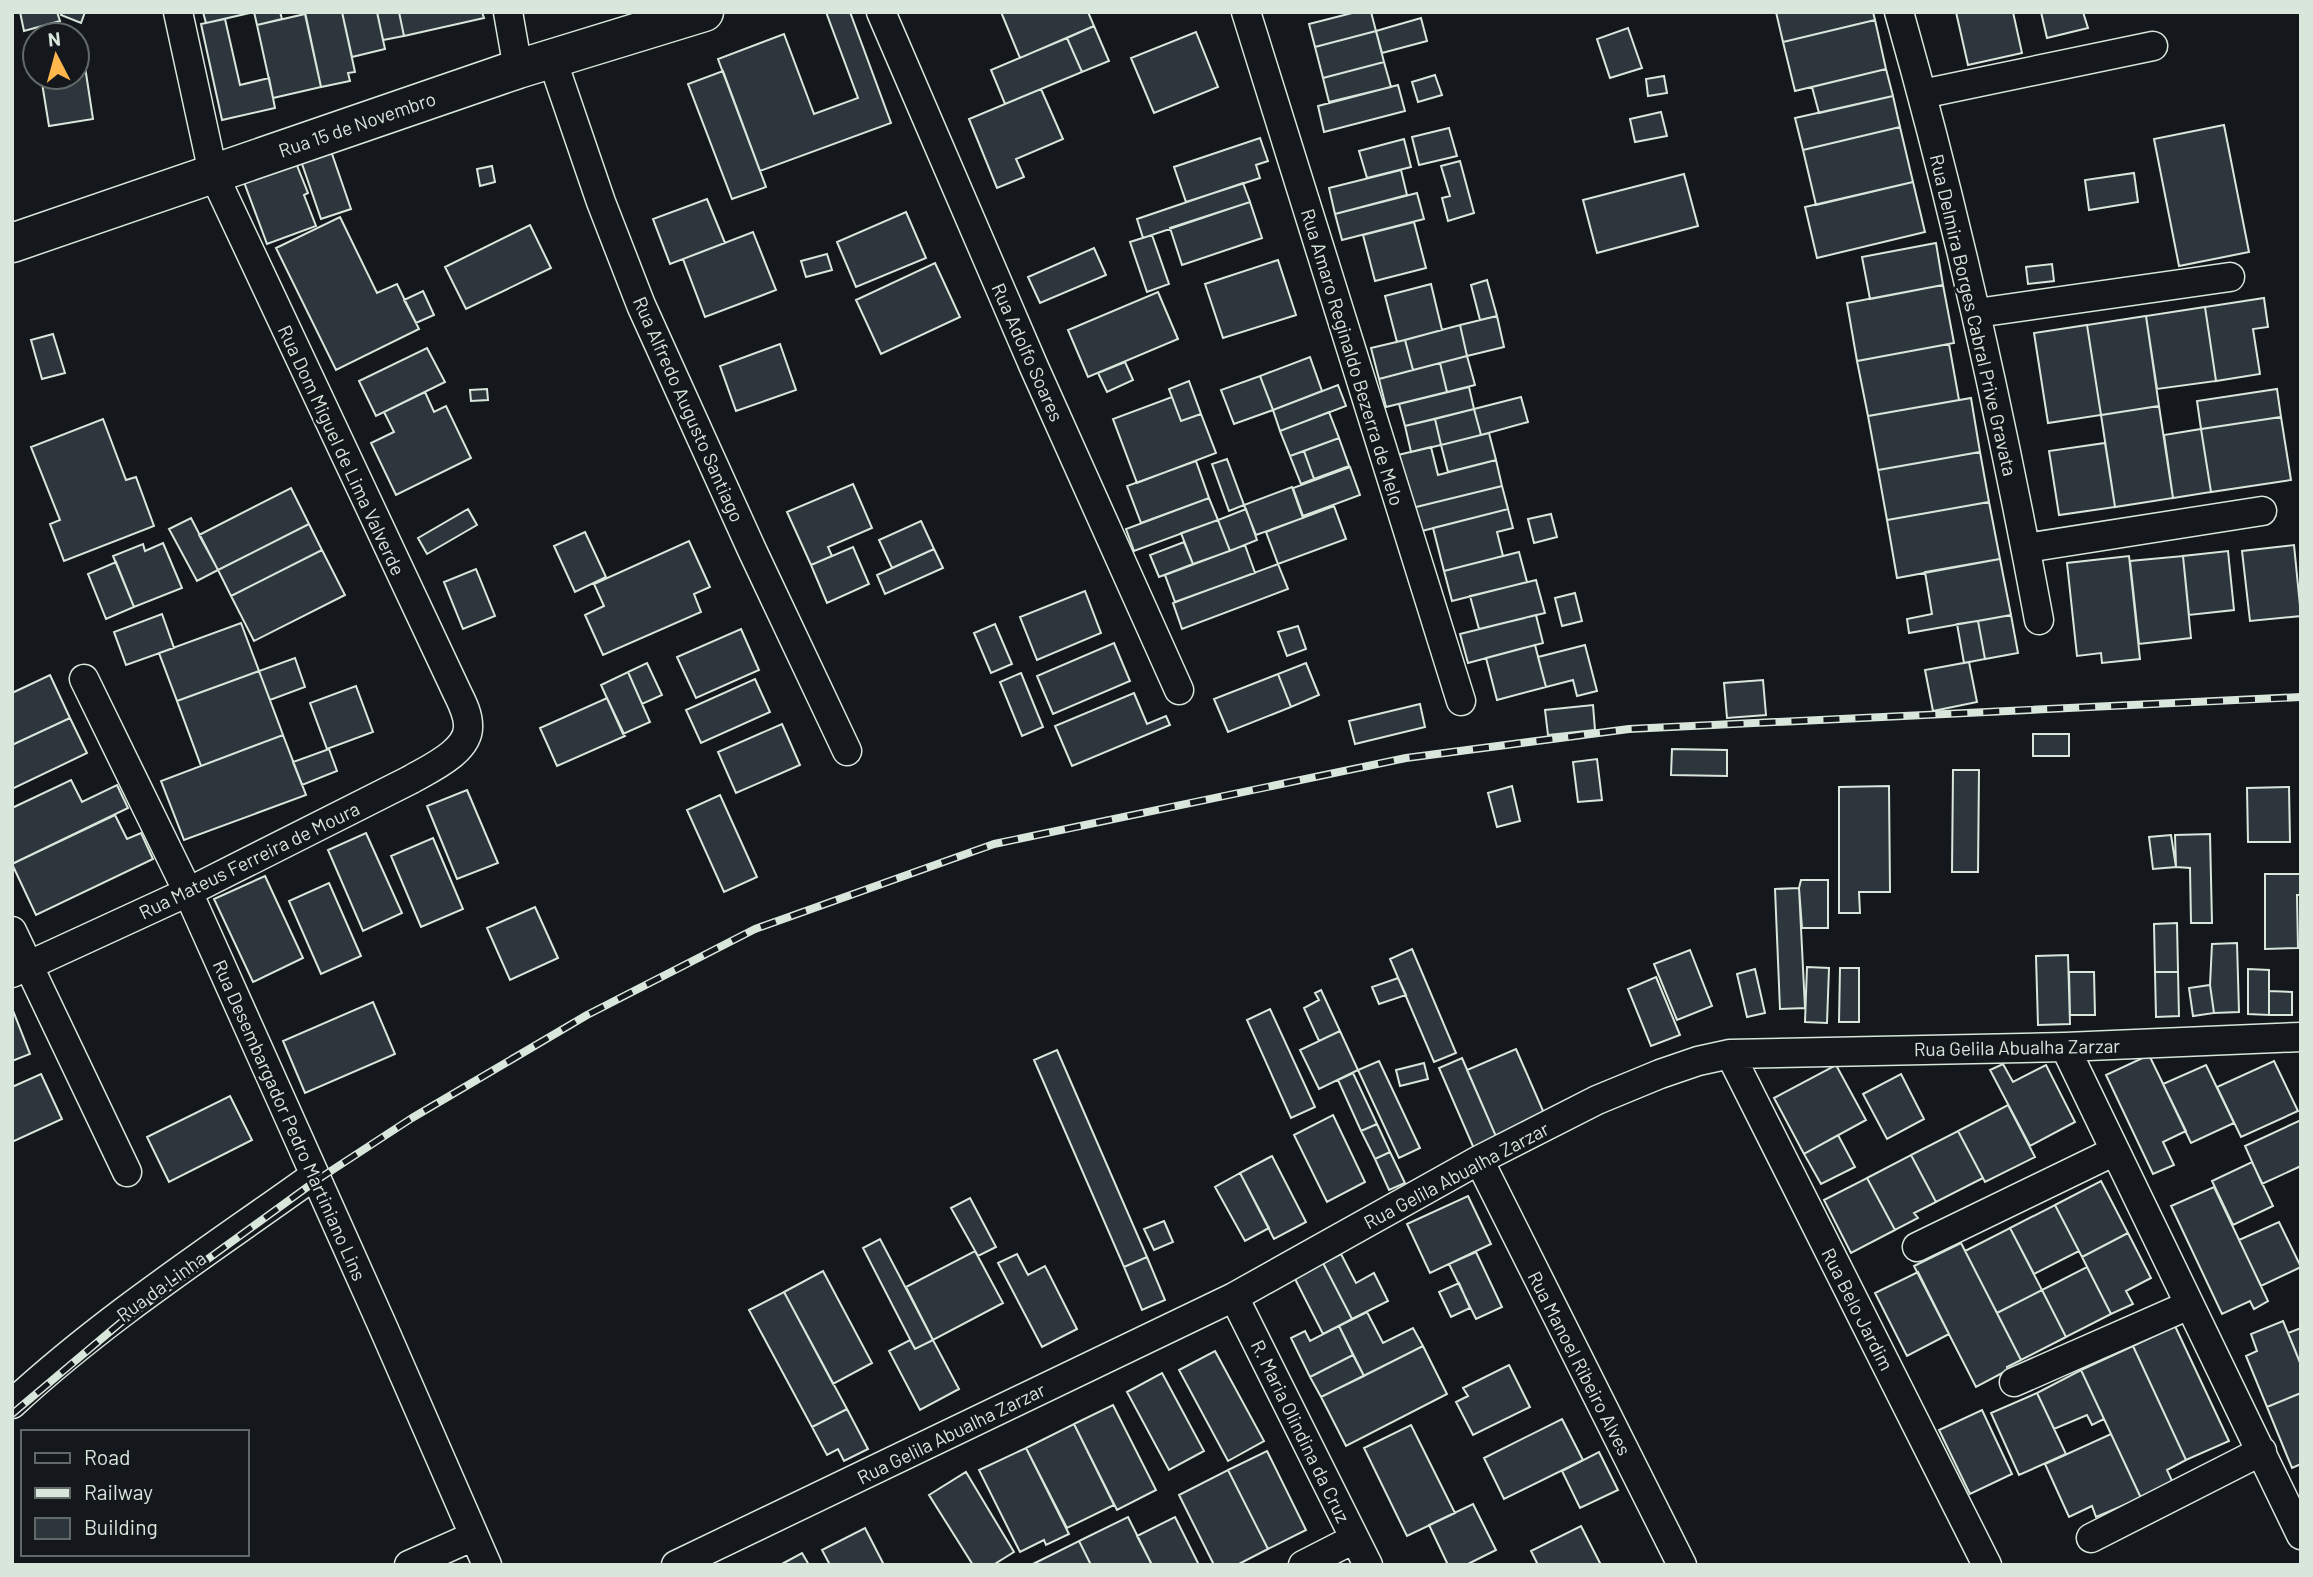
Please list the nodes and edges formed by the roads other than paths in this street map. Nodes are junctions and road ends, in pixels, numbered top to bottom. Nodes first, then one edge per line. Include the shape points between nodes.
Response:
1 (178, 12) edge
2 (508, 12) edge
3 (704, 12) edge
4 (881, 12) edge
5 (1246, 12) edge
6 (1899, 12) edge
7 (2153, 46) dead end
8 (535, 64) junction
9 (1922, 94) junction
10 (213, 173) junction
11 (12, 243) edge
12 (2230, 276) dead end
13 (1977, 313) junction
14 (2262, 511) dead end
15 (2026, 548) junction
16 (2039, 620) dead end
17 (84, 679) dead end
18 (1179, 690) dead end
19 (1461, 701) dead end
20 (469, 727) joint
21 (847, 751) dead end
22 (188, 891) junction
23 (12, 931) edge
24 (20, 969) edge
25 (2301, 1037) edge
26 (2065, 1047) junction
27 (1730, 1054) junction
28 (2115, 1151) junction
29 (1479, 1160) junction
30 (127, 1172) dead end
31 (315, 1175) junction
32 (1917, 1247) dead end
33 (1234, 1297) junction
34 (2189, 1305) junction
35 (2014, 1382) dead end
36 (12, 1404) edge
37 (2262, 1451) junction
38 (2301, 1535) edge
39 (474, 1536) junction
40 (2091, 1538) dead end
41 (1354, 1539) junction
42 (409, 1565) edge
43 (486, 1565) edge
44 (676, 1565) edge
45 (1303, 1565) edge
46 (1368, 1565) edge
47 (1682, 1565) edge
48 (1987, 1565) edge

1 - 10 street, Rua Dom Miguel de Lima Valverde
2 - 8 street, Rua Alfredo Augusto Santiago
3 - 8 main road, Rua 15 de Novembro
4 - 18 street, Rua Adolfo Soares
5 - 19 street, Rua Amaro Reginaldo Bezerra de Melo
6 - 9 street, Rua Delmira Borges Cabral Prive Gravata
7 - 9 street
8 - 10 main road, Rua 15 de Novembro
8 - 21 street, Rua Alfredo Augusto Santiago
9 - 13 street, Rua Delmira Borges Cabral Prive Gravata
10 - 11 main road, Rua 15 de Novembro
10 - 20 street, Rua Dom Miguel de Lima Valverde via 455,688
12 - 13 street
13 - 15 street, Rua Delmira Borges Cabral Prive Gravata
14 - 15 street
15 - 16 street, Rua Delmira Borges Cabral Prive Gravata
17 - 22 street, Rua Desembargador Pedro Martiniano Lins
20 - 22 street, Rua Mateus Ferreira de Moura via 456,751 442,762
22 - 24 street, Rua Mateus Ferreira de Moura
22 - 31 street, Rua Desembargador Pedro Martiniano Lins
23 - 24 street
24 - 30 street
25 - 26 street, Rua Gelila Abualha Zarzar
26 - 27 street, Rua Gelila Abualha Zarzar
26 - 28 street
27 - 29 street, Rua Gelila Abualha Zarzar via 1660,1074 1597,1100
27 - 48 street, Rua Belo Jardim
28 - 32 street
28 - 34 street
29 - 33 street, Rua Gelila Abualha Zarzar
29 - 47 street, Rua Manoel Ribeiro Alves
31 - 36 street, Rua da Linha via 102,1328
31 - 39 street, Rua Desembargador Pedro Martiniano Lins
33 - 41 street, R. Maria Olindina da Cruz
33 - 44 street, Rua Gelila Abualha Zarzar
34 - 35 street
34 - 37 street
37 - 38 street
37 - 40 street
39 - 42 street
39 - 43 street, Rua Desembargador Pedro Martiniano Lins
41 - 45 street
41 - 46 street, R. Maria Olindina da Cruz

